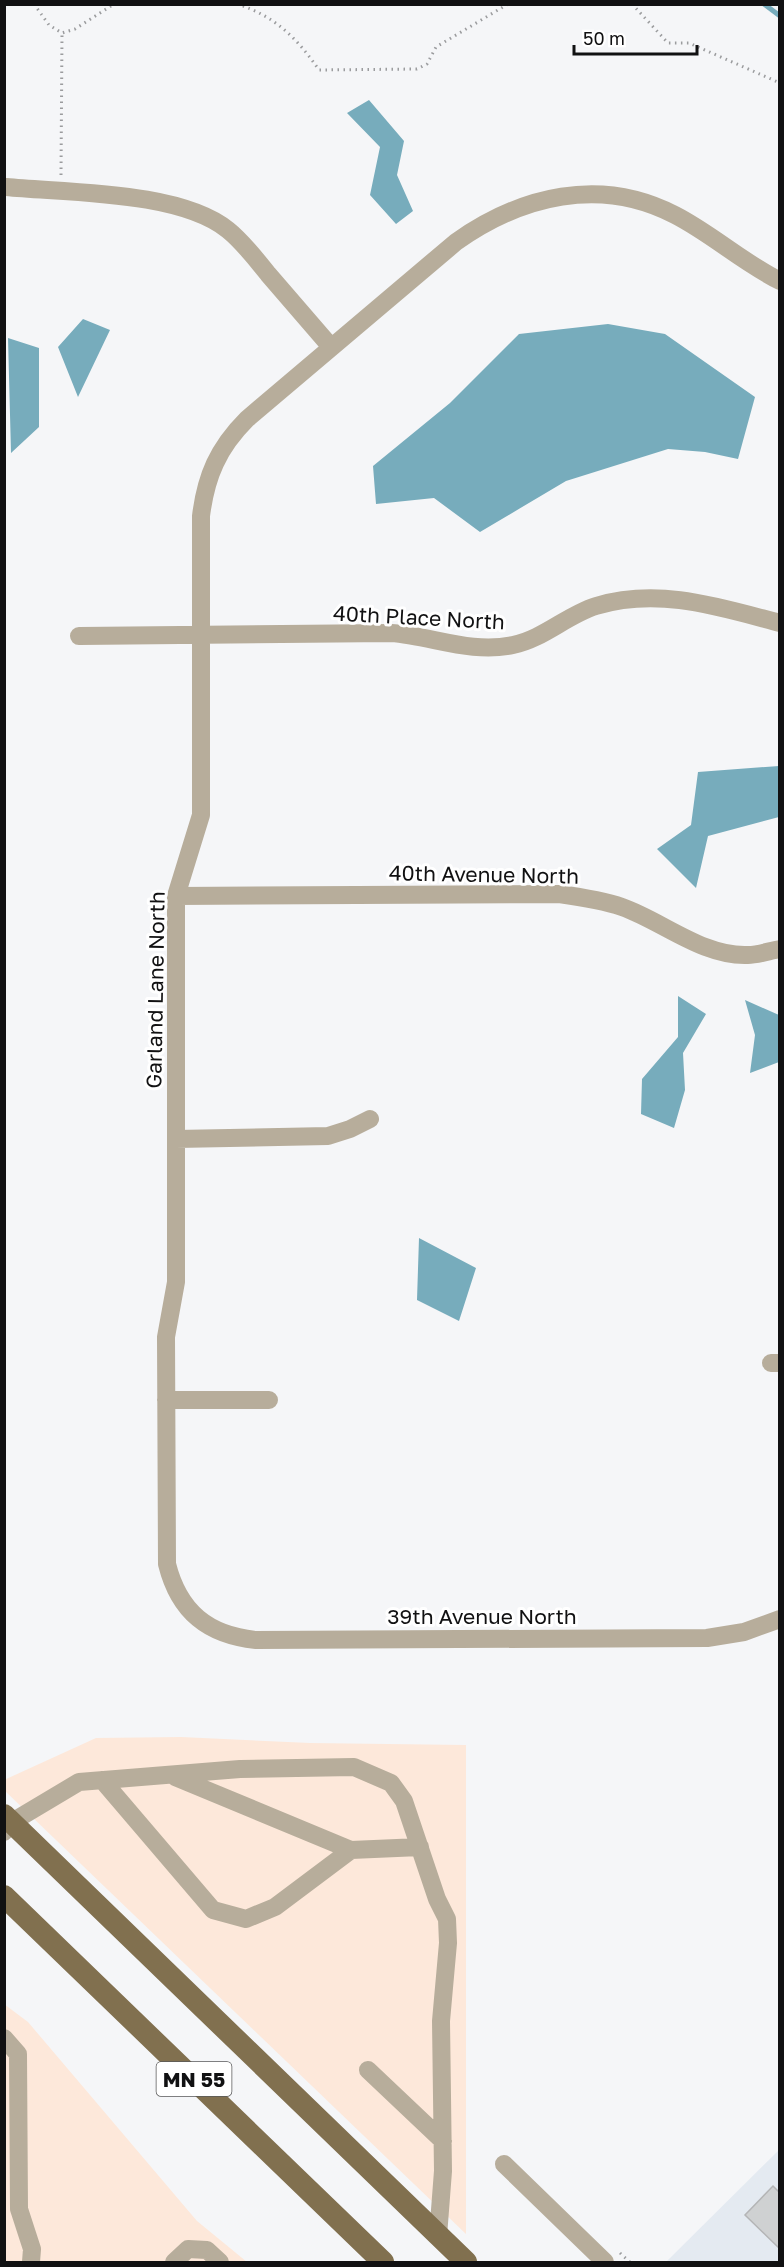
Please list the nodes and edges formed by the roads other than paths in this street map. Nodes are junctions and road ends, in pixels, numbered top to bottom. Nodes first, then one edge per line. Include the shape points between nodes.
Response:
1 (6, 186) dead end
2 (780, 281) edge
3 (331, 347) junction
4 (780, 623) edge
5 (202, 635) junction
6 (79, 636) dead end
7 (176, 896) junction
8 (780, 949) edge
9 (370, 1119) dead end
10 (176, 1139) junction
11 (166, 1400) junction
12 (269, 1400) dead end
13 (189, 1611) joint
14 (780, 1619) edge
15 (171, 1775) junction
16 (102, 1780) junction
17 (7, 1823) edge
18 (420, 1847) junction
19 (351, 1850) junction
20 (4, 1896) edge
21 (4, 2038) edge
22 (368, 2070) dead end
23 (443, 2141) junction
24 (504, 2164) dead end
25 (12, 2209) edge
26 (438, 2236) junction
27 (32, 2262) edge
28 (174, 2262) edge
29 (220, 2262) edge
30 (383, 2262) edge
31 (466, 2262) edge
32 (605, 2262) edge

1 - 3 street via 162,202 204,215 228,230 247,249
2 - 3 street, Garland Lane North via 674,214 608,196 560,195 487,220
3 - 5 street, Garland Lane North via 247,418 213,462 201,516
4 - 5 street, 40th Place North via 666,597 630,598 594,606 515,645 488,648 391,633
5 - 6 street, 40th Place North
5 - 7 street, Garland Lane North via 201,815
7 - 8 street, 40th Avenue North via 559,894 624,907 725,952 747,955
7 - 10 street, Garland Lane North
9 - 10 street via 328,1136
10 - 11 street, Garland Lane North via 176,1282 166,1337
11 - 12 street
11 - 13 street, Garland Lane North via 167,1564
13 - 14 street, 39th Avenue North via 220,1633 256,1640 707,1638 744,1632
15 - 16 street
15 - 18 street via 354,1767 391,1783 404,1801
15 - 19 street
16 - 17 street via 79,1782
16 - 19 street via 213,1910 246,1919 275,1907
17 - 26 main road, MN 55
18 - 19 street
18 - 23 street via 447,1919 441,2021
20 - 30 main road, MN 55
21 - 25 street via 18,2054
22 - 23 street
23 - 26 street
24 - 32 street
25 - 27 street via 32,2249
26 - 31 main road, MN 55
28 - 29 street via 188,2249 207,2250

